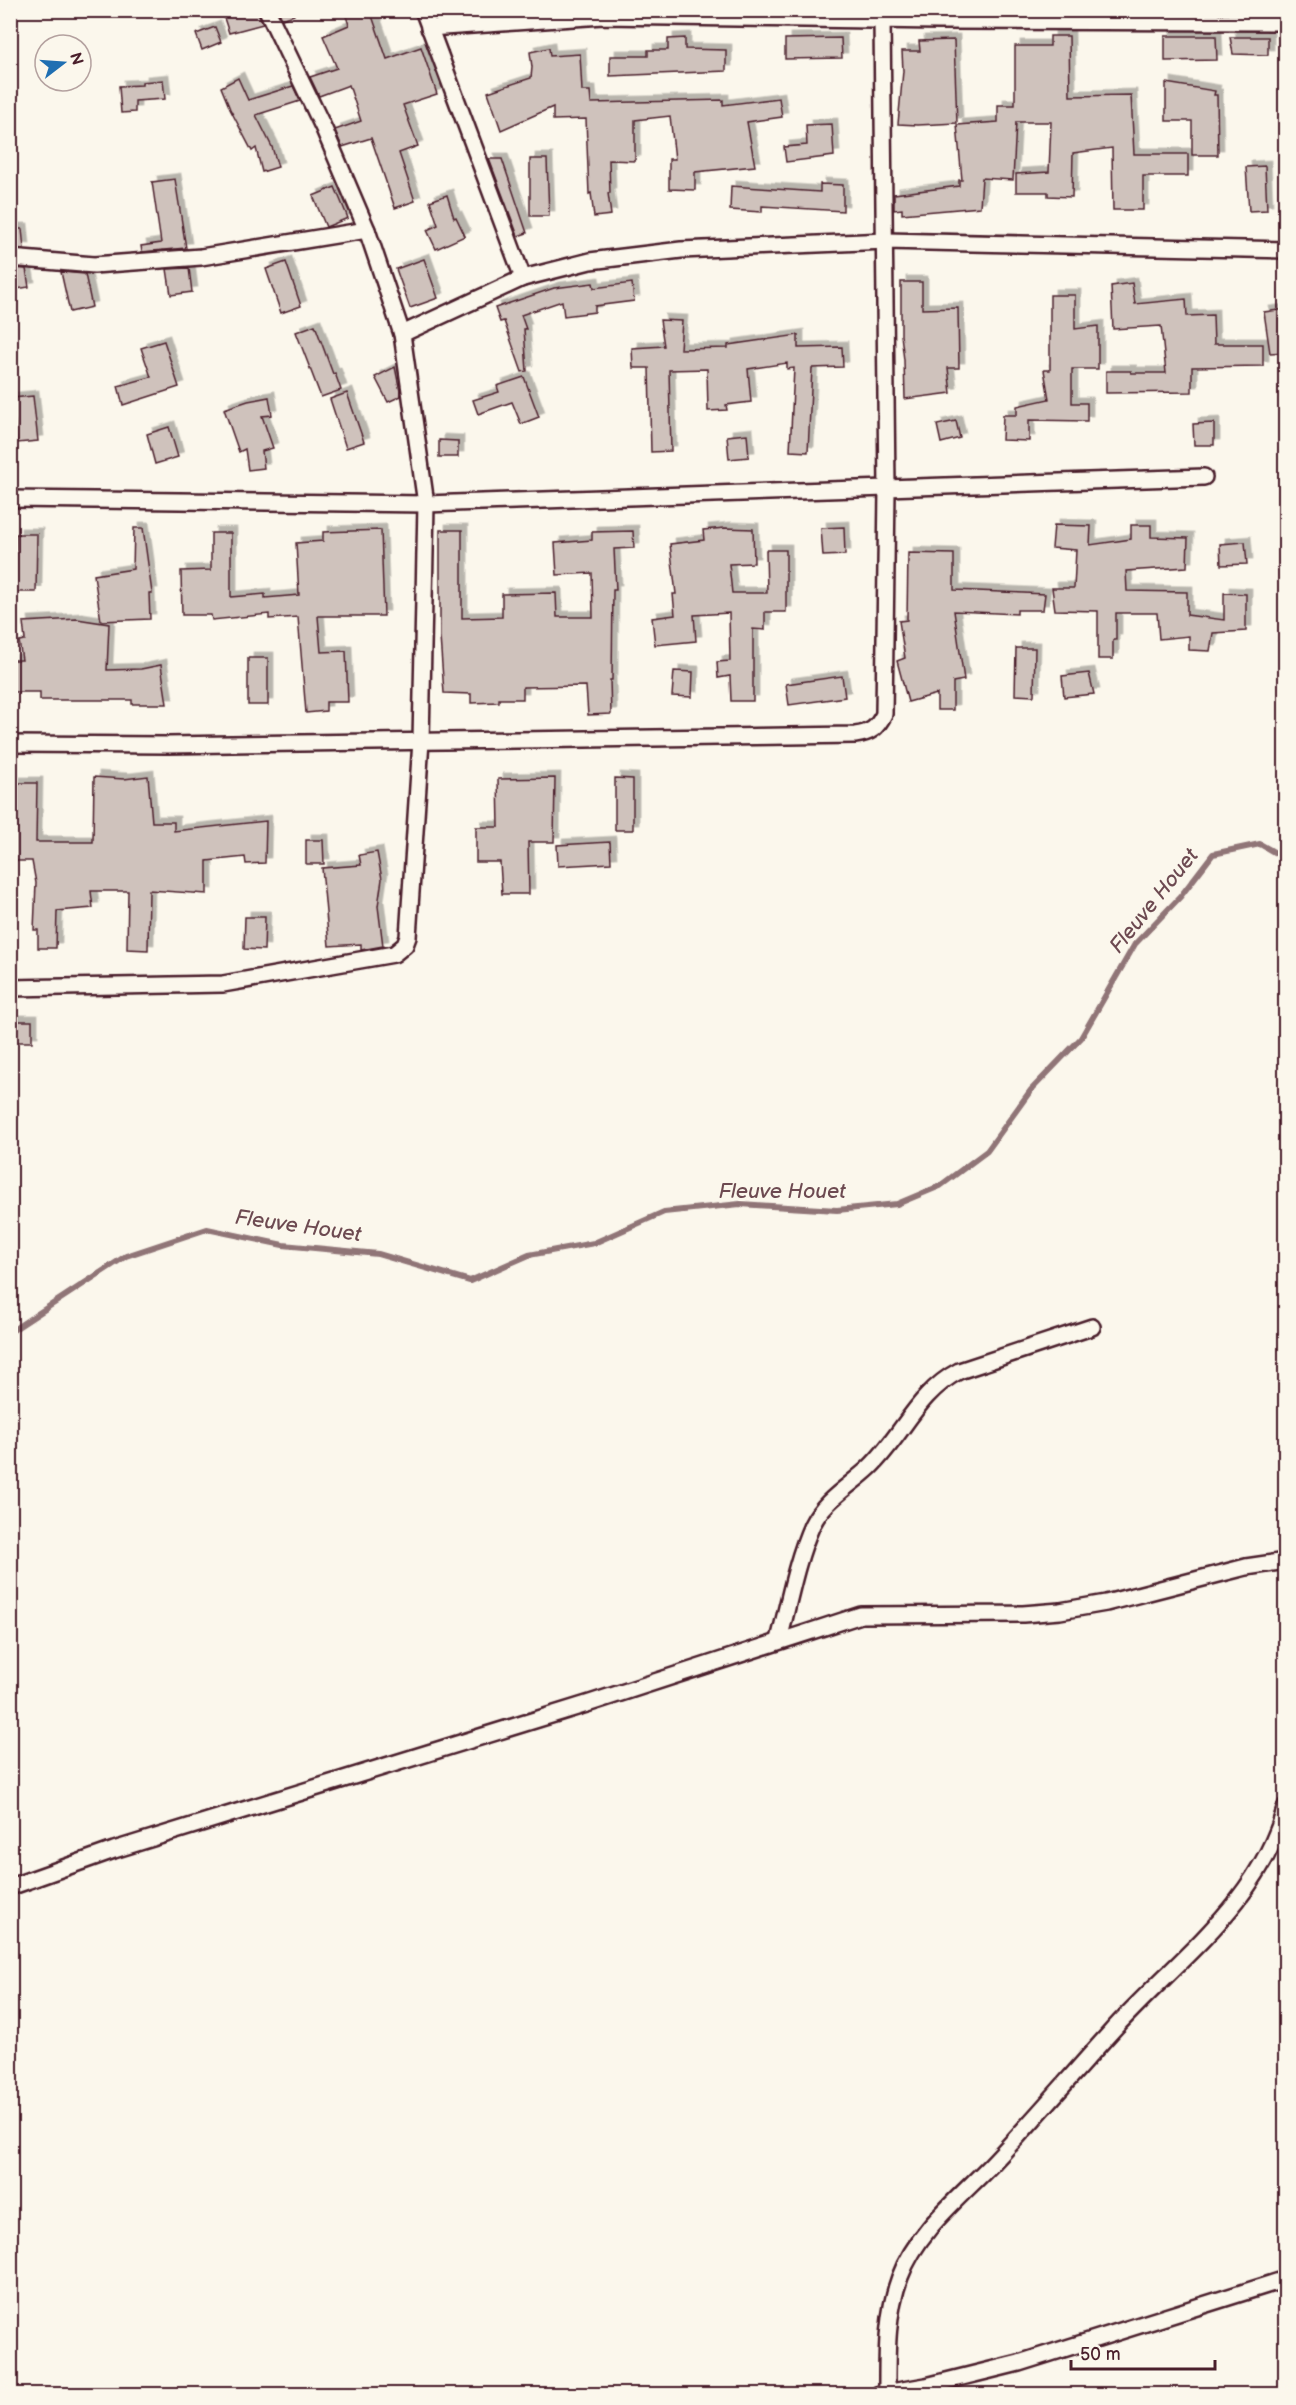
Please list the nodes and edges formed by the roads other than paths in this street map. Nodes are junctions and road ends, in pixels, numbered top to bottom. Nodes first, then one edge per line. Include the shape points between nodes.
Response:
1 (267, 10) edge
2 (423, 10) edge
3 (985, 15) edge
4 (882, 20) junction
5 (1286, 22) edge
6 (429, 28) junction
7 (367, 230) junction
8 (886, 241) junction
9 (1286, 250) edge
10 (10, 258) edge
11 (523, 278) junction
12 (402, 334) junction
13 (1204, 477) dead end
14 (887, 490) junction
15 (10, 499) edge
16 (426, 504) junction
17 (421, 741) junction
18 (10, 744) edge
19 (10, 988) edge
20 (1092, 1327) dead end
21 (1286, 1561) edge
22 (779, 1640) junction
23 (1286, 1806) edge
24 (10, 1887) edge
25 (1286, 2279) edge
26 (882, 2394) edge

1 - 7 street
2 - 6 street
3 - 4 street
3 - 5 street
4 - 6 street via 603,16
4 - 8 street
6 - 11 street
7 - 10 street via 201,257 94,265
7 - 12 street
8 - 9 street
8 - 11 street via 681,250 590,261
8 - 14 street
11 - 12 street
12 - 16 street
13 - 14 street
14 - 16 street
14 - 17 street via 884,714 869,733
15 - 16 street
16 - 17 street
17 - 18 street
17 - 19 street via 408,938 400,951 223,984
20 - 22 street via 959,1371 927,1393 888,1447 822,1510 813,1524
21 - 22 street via 1060,1611 861,1615
22 - 24 street via 590,1703 114,1850
23 - 26 street via 1270,1849 1239,1900 1110,2032 1034,2120 915,2245 890,2310
25 - 26 street via 1019,2363

